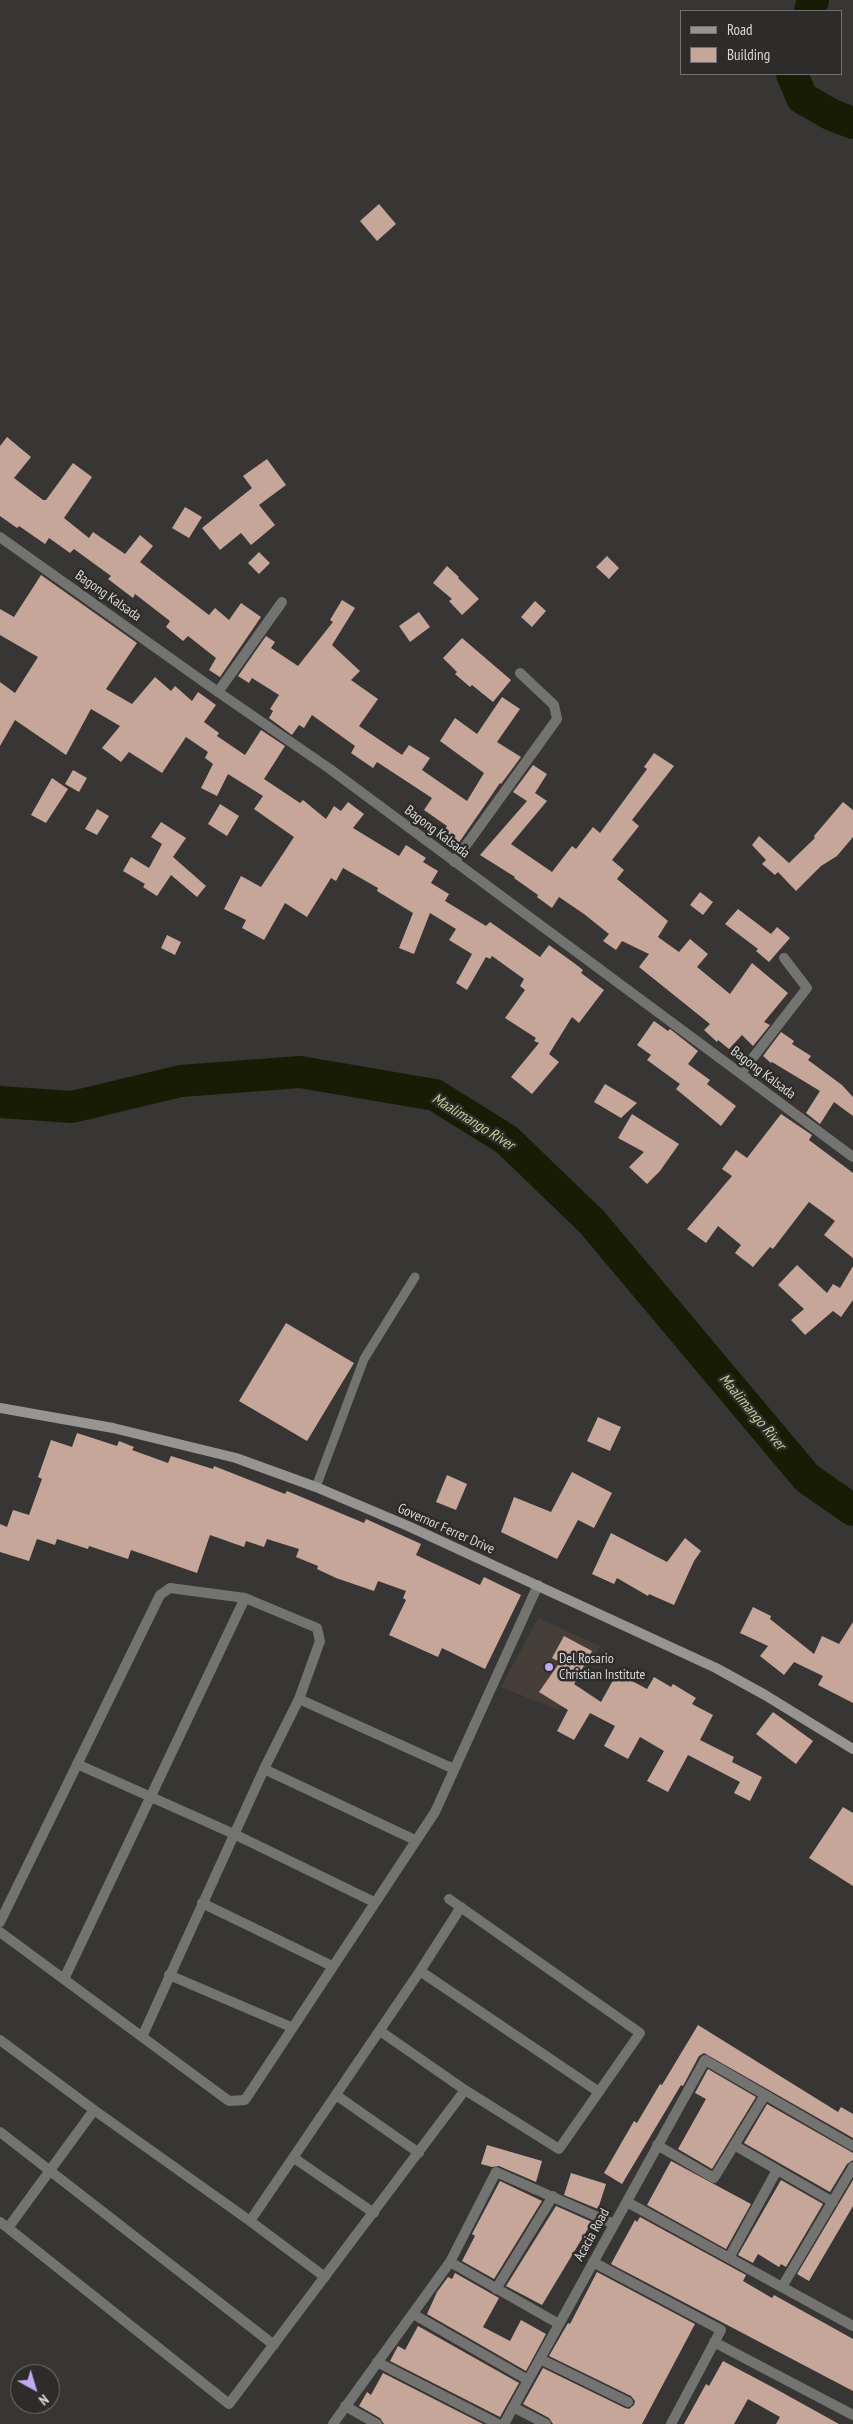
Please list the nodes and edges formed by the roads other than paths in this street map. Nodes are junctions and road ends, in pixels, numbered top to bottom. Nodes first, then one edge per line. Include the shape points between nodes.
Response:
1 (0, 536) edge
2 (282, 602) dead end
3 (520, 672) dead end
4 (218, 692) junction
5 (454, 862) junction
6 (784, 958) dead end
7 (741, 1073) junction
8 (853, 1157) edge
9 (415, 1276) dead end
10 (0, 1408) edge
11 (316, 1486) junction
12 (538, 1585) junction
13 (246, 1598) junction
14 (299, 1698) junction
15 (853, 1749) edge
16 (77, 1764) junction
17 (264, 1769) junction
18 (454, 1769) junction
19 (152, 1798) junction
20 (234, 1834) junction
21 (415, 1840) junction
22 (449, 1899) dead end
23 (374, 1902) junction
24 (202, 1903) junction
25 (461, 1907) junction
26 (0, 1922) edge
27 (0, 1932) edge
28 (332, 1966) junction
29 (420, 1971) junction
30 (169, 1975) junction
31 (64, 1979) junction
32 (291, 2027) junction
33 (380, 2031) junction
34 (142, 2037) junction
35 (0, 2040) edge
36 (465, 2090) junction
37 (599, 2092) junction
38 (336, 2095) junction
39 (765, 2095) junction
40 (94, 2110) junction
41 (0, 2132) edge
42 (658, 2145) junction
43 (734, 2145) junction
44 (853, 2146) edge
45 (419, 2153) junction
46 (294, 2158) junction
47 (853, 2168) edge
48 (50, 2170) junction
49 (777, 2170) junction
50 (553, 2196) junction
51 (627, 2202) junction
52 (833, 2202) junction
53 (374, 2213) junction
54 (250, 2221) junction
55 (614, 2224) junction
56 (4, 2225) edge
57 (729, 2258) junction
58 (450, 2262) junction
59 (593, 2262) junction
60 (325, 2278) junction
61 (782, 2287) junction
62 (496, 2289) junction
63 (412, 2314) junction
64 (559, 2324) junction
65 (853, 2326) edge
66 (714, 2342) junction
67 (274, 2345) junction
68 (540, 2359) junction
69 (377, 2362) junction
70 (528, 2380) junction
71 (628, 2402) dead end
72 (345, 2406) junction
73 (513, 2407) junction
74 (853, 2415) edge
75 (332, 2424) edge
76 (377, 2424) edge
77 (498, 2424) edge
78 (504, 2424) edge
79 (546, 2424) edge
80 (670, 2424) edge

1 - 4 street, Bagong Kalsada
2 - 4 street
3 - 5 street via 554,705 557,719
4 - 5 street, Bagong Kalsada via 330,769
5 - 7 street, Bagong Kalsada
6 - 7 street via 807,988
7 - 8 street, Bagong Kalsada
9 - 11 lane via 364,1359
10 - 11 main road, Governor Ferrer Drive via 113,1428 236,1458
11 - 12 main road, Governor Ferrer Drive
12 - 15 main road, Governor Ferrer Drive via 716,1668
12 - 18 street
13 - 14 street via 317,1628 320,1641
13 - 16 street via 170,1588 160,1595
13 - 19 street
14 - 17 street
14 - 18 street
16 - 19 street
16 - 26 street
17 - 20 street
17 - 21 street
18 - 21 street via 434,1812
19 - 20 street
19 - 31 street
20 - 23 street
20 - 24 street
21 - 23 street
22 - 25 street
23 - 28 street
24 - 28 street
24 - 30 street
25 - 29 street
25 - 37 street via 640,2033
27 - 31 street
28 - 32 street
29 - 33 street
29 - 37 street
30 - 32 street
30 - 34 street
31 - 34 street
32 - 34 street via 245,2100 229,2100
33 - 36 street
33 - 38 street
35 - 40 street
36 - 37 street via 559,2149
36 - 45 street
38 - 45 street
38 - 46 street
39 - 42 street, Acacia Road via 705,2060
39 - 43 street
39 - 44 street
40 - 48 street
40 - 54 street
41 - 48 street
42 - 43 street via 714,2178
42 - 51 street, Acacia Road
43 - 49 street
45 - 53 street
46 - 53 street
46 - 54 street
47 - 52 street
48 - 56 street
48 - 67 street
49 - 52 street
49 - 57 street
50 - 55 street
50 - 58 street via 496,2172
50 - 62 street
51 - 55 street, Acacia Road
51 - 57 street
52 - 61 street
53 - 60 street
54 - 60 street
55 - 59 street, Acacia Road
56 - 67 street via 229,2404
57 - 61 street
58 - 62 street
58 - 63 street
59 - 64 street, Acacia Road
59 - 66 street via 721,2330
60 - 67 street
61 - 65 street
62 - 64 street
63 - 69 street
63 - 70 street
64 - 68 street, Acacia Road
66 - 74 street
66 - 80 street
68 - 70 street, Acacia Road
68 - 71 street
69 - 72 street
69 - 77 street
70 - 73 street, Acacia Road
72 - 75 street
72 - 76 street
73 - 78 street, Acacia Road
73 - 79 street

